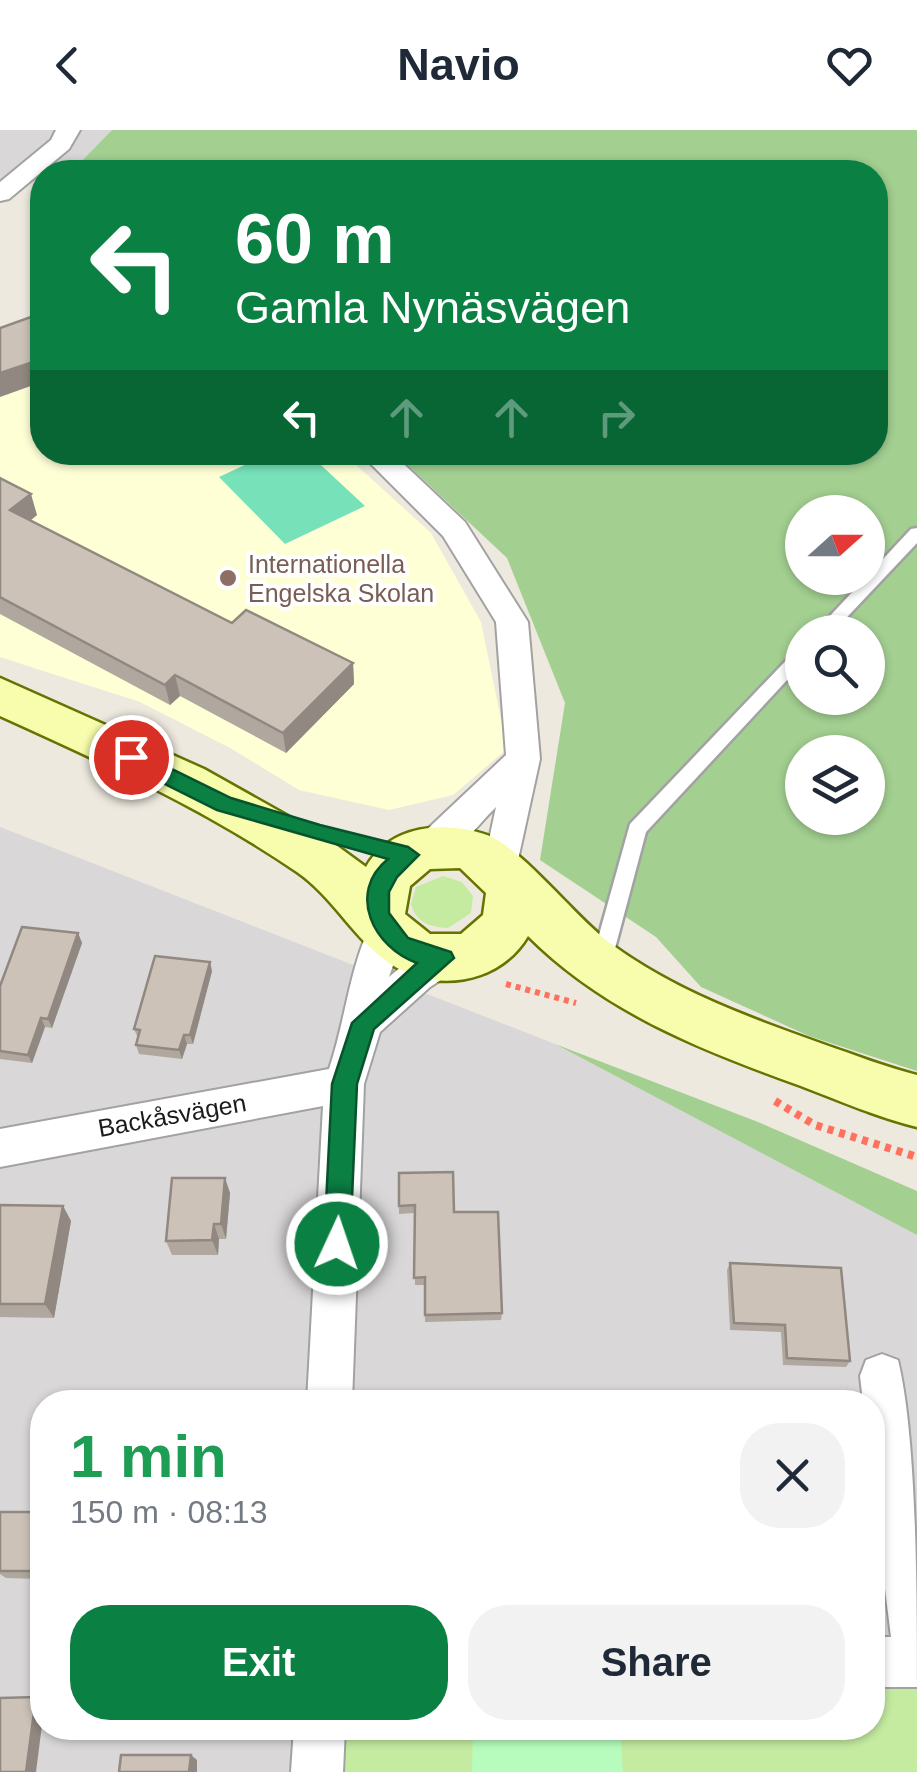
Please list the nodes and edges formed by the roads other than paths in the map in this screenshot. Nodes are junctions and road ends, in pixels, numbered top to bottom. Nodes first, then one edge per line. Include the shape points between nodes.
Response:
1 (68, 130) edge
2 (40, 160) edge
3 (30, 167) edge
4 (4, 187) edge
5 (30, 190) edge
6 (386, 465) edge
7 (917, 533) edge
8 (839, 615) edge
9 (785, 672) edge
10 (0, 696) edge
11 (523, 759) junction
12 (224, 804) junction
13 (420, 851) junction
14 (507, 878) junction
15 (382, 923) junction
16 (466, 952) junction
17 (600, 967) junction
18 (364, 1023) junction
19 (344, 1084) junction
20 (917, 1100) edge
21 (0, 1148) edge
22 (882, 1376) dead end
23 (331, 1390) edge
24 (884, 1390) edge
25 (885, 1399) edge
26 (917, 1649) edge
27 (885, 1662) edge
28 (917, 1662) edge
29 (319, 1740) edge
30 (317, 1772) edge

1 - 2 street
3 - 4 street
4 - 5 street
6 - 11 street via 454,529 512,622
7 - 8 lane
9 - 17 lane via 637,829
10 - 12 street
11 - 13 street
11 - 14 street
12 - 13 street via 320,834
12 - 15 street via 346,881
13 - 14 street via 470,850
13 - 15 street via 388,871 378,892
14 - 16 street via 515,908 507,929
14 - 17 street
15 - 16 street via 418,954
15 - 18 street
16 - 17 street
16 - 18 street via 416,976
17 - 20 street via 717,1032
18 - 19 street
19 - 21 street, Backåsvägen
19 - 23 street
22 - 24 street
25 - 26 street
27 - 28 street
29 - 30 street

